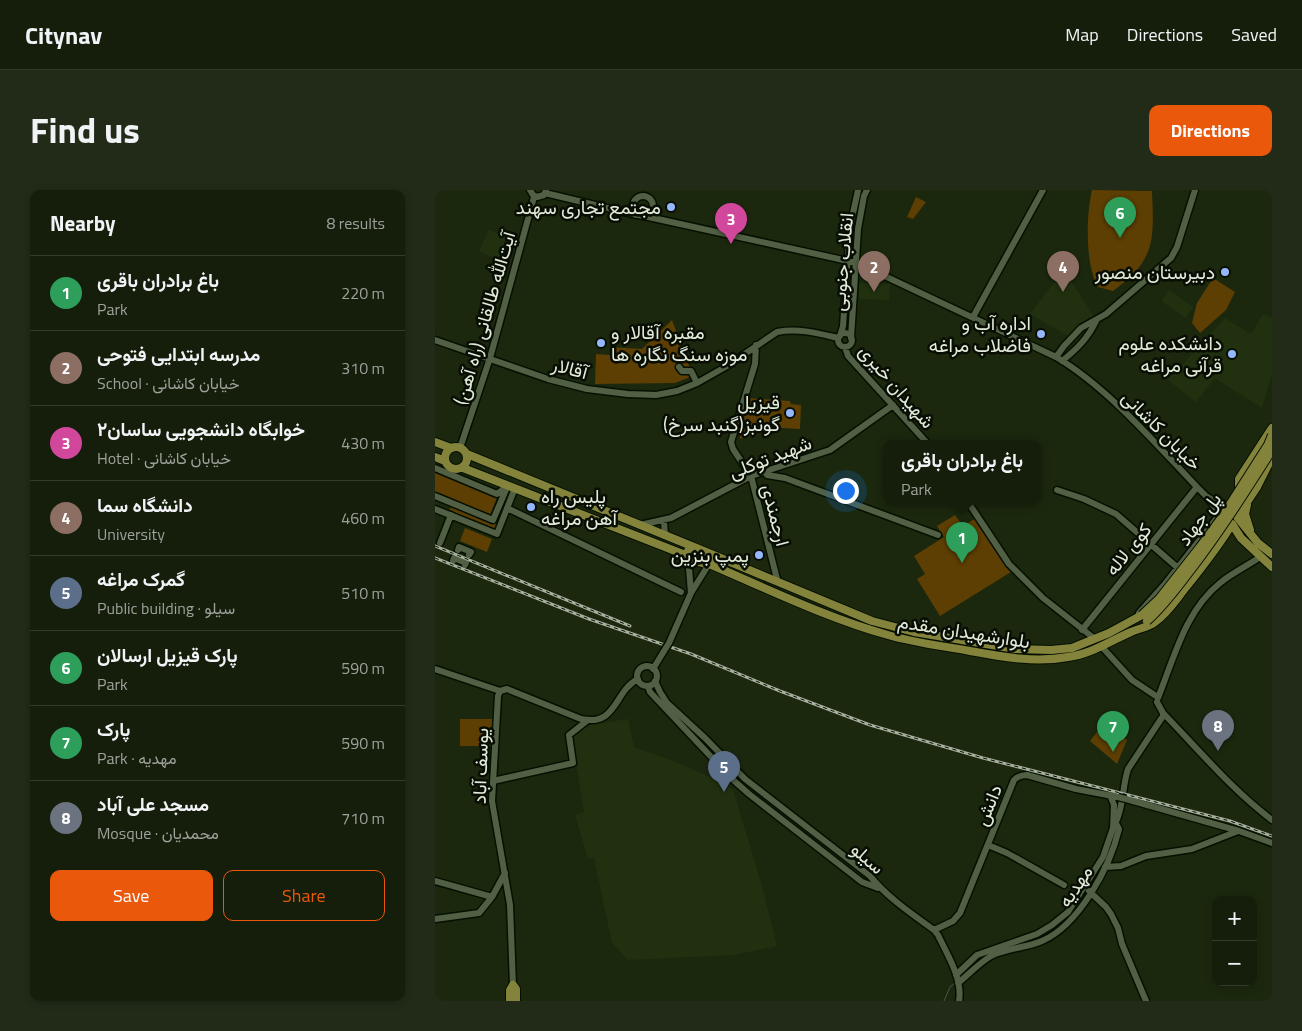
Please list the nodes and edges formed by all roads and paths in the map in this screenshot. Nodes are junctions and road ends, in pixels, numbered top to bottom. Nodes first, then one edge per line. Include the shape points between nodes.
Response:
1 (530, 190) edge
2 (640, 190) edge
3 (651, 190) edge
4 (858, 190) edge
5 (867, 190) edge
6 (1043, 190) edge
7 (1195, 190) edge
8 (545, 191) edge
9 (534, 196) junction
10 (635, 199) junction
11 (651, 200) junction
12 (641, 216) junction
13 (850, 227) junction
14 (858, 229) junction
15 (848, 262) junction
16 (857, 263) junction
17 (973, 317) junction
18 (1096, 321) junction
19 (839, 337) junction
20 (851, 338) junction
21 (435, 340) edge
22 (756, 345) junction
23 (845, 347) junction
24 (489, 358) junction
25 (1059, 359) junction
26 (679, 367) dead end
27 (697, 383) junction
28 (893, 405) junction
29 (1272, 428) edge
30 (1272, 435) edge
31 (924, 440) edge
32 (435, 442) edge
33 (451, 448) junction
34 (460, 448) junction
35 (1272, 450) edge
36 (467, 454) junction
37 (435, 457) edge
38 (1272, 457) edge
39 (445, 461) junction
40 (435, 468) edge
41 (463, 468) junction
42 (767, 475) dead end
43 (751, 476) junction
44 (512, 487) junction
45 (1197, 487) junction
46 (1257, 487) junction
47 (1057, 490) dead end
48 (435, 496) edge
49 (1248, 501) junction
50 (449, 502) junction
51 (970, 505) edge
52 (507, 508) junction
53 (436, 511) edge
54 (1223, 511) junction
55 (448, 514) junction
56 (1237, 517) junction
57 (665, 520) junction
58 (1231, 524) junction
59 (640, 525) junction
60 (1250, 534) junction
61 (938, 535) dead end
62 (665, 536) junction
63 (1241, 538) junction
64 (1256, 540) junction
65 (1222, 541) junction
66 (440, 543) dead end
67 (1150, 545) junction
68 (1248, 545) junction
69 (694, 547) junction
70 (1197, 548) junction
71 (458, 550) dead end
72 (711, 554) junction
73 (1272, 554) edge
74 (469, 555) dead end
75 (688, 556) junction
76 (1259, 557) junction
77 (1209, 559) junction
78 (453, 561) dead end
79 (709, 564) junction
80 (465, 565) dead end
81 (1272, 567) edge
82 (1178, 568) junction
83 (776, 581) junction
84 (681, 592) dead end
85 (691, 593) junction
86 (1145, 618) junction
87 (1130, 627) junction
88 (1082, 630) junction
89 (1095, 639) junction
90 (1102, 647) junction
91 (435, 669) edge
92 (653, 669) junction
93 (638, 679) junction
94 (655, 681) junction
95 (648, 686) junction
96 (500, 691) junction
97 (1156, 699) junction
98 (1163, 713) junction
99 (677, 717) junction
100 (587, 720) junction
101 (740, 774) junction
102 (733, 779) junction
103 (493, 781) junction
104 (1109, 795) junction
105 (1272, 820) edge
106 (1115, 828) junction
107 (1239, 831) junction
108 (1272, 843) edge
109 (988, 846) junction
110 (1105, 867) junction
111 (505, 873) junction
112 (435, 881) edge
113 (1064, 885) dead end
114 (879, 888) junction
115 (1084, 888) junction
116 (1091, 892) junction
117 (492, 897) junction
118 (435, 919) edge
119 (935, 930) junction
120 (957, 981) junction
121 (513, 985) junction
122 (510, 1001) edge
123 (516, 1001) edge
124 (959, 1001) edge
125 (1146, 1001) edge

1 - 9 street
2 - 10 street
3 - 11 street
4 - 13 street, انقلاب جنوبی
5 - 14 street, انقلاب جنوبی
6 - 17 street
7 - 18 street via 1171,258
8 - 9 street via 542,196
8 - 12 street
9 - 24 street, (راه آهن) آیت‌الله طالقانی
10 - 11 street via 642,196
10 - 12 street via 635,212
11 - 12 street via 653,209 650,214
12 - 15 street
13 - 14 street
13 - 15 street, انقلاب جنوبی
14 - 16 street, انقلاب جنوبی
15 - 16 street, خیابان کاشانی
15 - 19 street, انقلاب جنوبی via 843,326
16 - 17 street, خیابان کاشانی
16 - 20 street, انقلاب جنوبی
17 - 25 street, خیابان کاشانی
18 - 25 street via 1077,349
18 - 25 street via 1081,328 1064,346
19 - 20 street via 846,334
19 - 22 street, آقالار via 787,330 777,332
19 - 23 street via 839,344
20 - 23 street
21 - 24 street, آقالار
22 - 27 street, آقالار
22 - 43 street, ارجمندی via 755,364 731,442
23 - 28 street, شهیدان خیری via 848,356
24 - 27 street, آقالار via 548,379 587,389 627,394 677,391
24 - 34 street, (راه آهن) آیت‌الله طالقانی
25 - 45 street, خیابان کاشانی via 1077,369 1127,415
26 - 27 street via 682,371 691,371
28 - 31 street, شهیدان خیری
28 - 43 street, شهید توکلی via 830,450
29 - 46 main road via 1239,479 1239,487 1245,492 1252,492
30 - 70 main road, پل جهاد, bridge via 1222,517
32 - 33 main road
33 - 34 main road
33 - 39 main road
34 - 36 main road
35 - 86 main road, پل جهاد, bridge via 1228,520 1165,604
36 - 41 main road
36 - 59 main road, بلوارشهیدان مقدم
37 - 39 main road
38 - 46 main road, بلوارشهیدان مقدم
39 - 41 main road via 452,469
40 - 44 street via 497,494
41 - 44 main road, بلوارشهیدان مقدم
42 - 61 street via 785,478
43 - 57 street, شهید توکلی
43 - 83 street, ارجمندی
44 - 50 street via 493,520
44 - 52 street
44 - 75 main road, بلوارشهیدان مقدم
45 - 54 street, خیابان کاشانی
45 - 67 street, کوی لاله
46 - 49 main road, بلوارشهیدان مقدم
47 - 67 street via 1116,514
48 - 50 street
49 - 56 main road, بلوارشهیدان مقدم
49 - 64 main road via 1246,519
50 - 55 street
51 - 88 street via 1009,564
52 - 55 street via 497,534
52 - 84 street
53 - 55 street
54 - 56 main road
54 - 58 main road
54 - 70 street
55 - 66 street
56 - 58 main road, بلوارشهیدان مقدم
56 - 60 main road
57 - 59 street, شهید توکلی
57 - 62 street
58 - 63 main road
58 - 65 main road, بلوارشهیدان مقدم
59 - 62 main road, بلوارشهیدان مقدم
60 - 63 main road via 1244,532
60 - 64 main road
62 - 69 main road, بلوارشهیدان مقدم
63 - 68 main road
64 - 73 main road
65 - 68 main road via 1232,537
65 - 77 main road, بلوارشهیدان مقدم
67 - 82 street
67 - 88 street, کوی لاله
68 - 76 main road
69 - 72 main road, بلوارشهیدان مقدم
69 - 75 main road via 688,550
70 - 77 main road via 1206,548
70 - 82 street
70 - 86 main road, پل جهاد, bridge
71 - 74 street via 459,547 471,552
72 - 79 main road via 713,560
72 - 83 main road, بلوارشهیدان مقدم
75 - 79 main road, بلوارشهیدان مقدم
75 - 85 street
76 - 81 main road
76 - 97 street via 1220,583 1197,607
77 - 87 main road, بلوارشهیدان مقدم via 1167,612 1145,628
78 - 80 street via 454,558
79 - 85 street
79 - 90 main road, بلوارشهیدان مقدم via 839,619 912,641 1040,660 1069,657
82 - 87 street
83 - 89 main road, بلوارشهیدان مقدم via 871,621 915,632 1033,650 1072,648
85 - 92 street, bridge via 669,643
86 - 87 main road
87 - 89 main road, بلوارشهیدان مقدم
87 - 90 main road, بلوارشهیدان مقدم
88 - 89 street
90 - 97 street via 1132,680
91 - 96 street
92 - 93 street via 648,666 642,668
92 - 94 street via 657,675
93 - 95 street via 642,685
93 - 100 street via 631,682 609,714 601,719
94 - 95 street
94 - 99 street, سیلو
95 - 99 street, سیلو via 650,692
96 - 100 street via 507,689
96 - 103 street, یوسف آباد
97 - 98 street
98 - 105 street via 1206,760
98 - 106 street via 1125,777
99 - 101 street, سیلو via 705,738
99 - 102 street, سیلو
100 - 103 street via 569,735 573,763
101 - 102 street
101 - 114 street, سیلو via 870,876
102 - 114 street, سیلو via 862,882
103 - 111 street, یوسف آباد via 492,801
104 - 106 street via 1114,805
104 - 107 street, دانش, bridge
104 - 109 street, دانش via 1021,775 1014,780
106 - 110 street, مهدیه via 1114,848
106 - 115 street via 1103,857
107 - 108 street, دانش
107 - 110 street via 1192,849
109 - 113 street
109 - 119 street, دانش via 960,914
110 - 116 street, مهدیه
111 - 117 street
111 - 121 street, یوسف آباد via 510,905
112 - 117 street
114 - 119 street
115 - 116 street
115 - 120 street via 1068,912 1052,925 1037,934 977,955
116 - 120 street, مهدیه via 1074,918 1051,936 1041,942 990,956
116 - 125 street via 1114,920
117 - 118 street via 479,913
119 - 120 street
120 - 124 street
121 - 122 main road
121 - 123 main road

